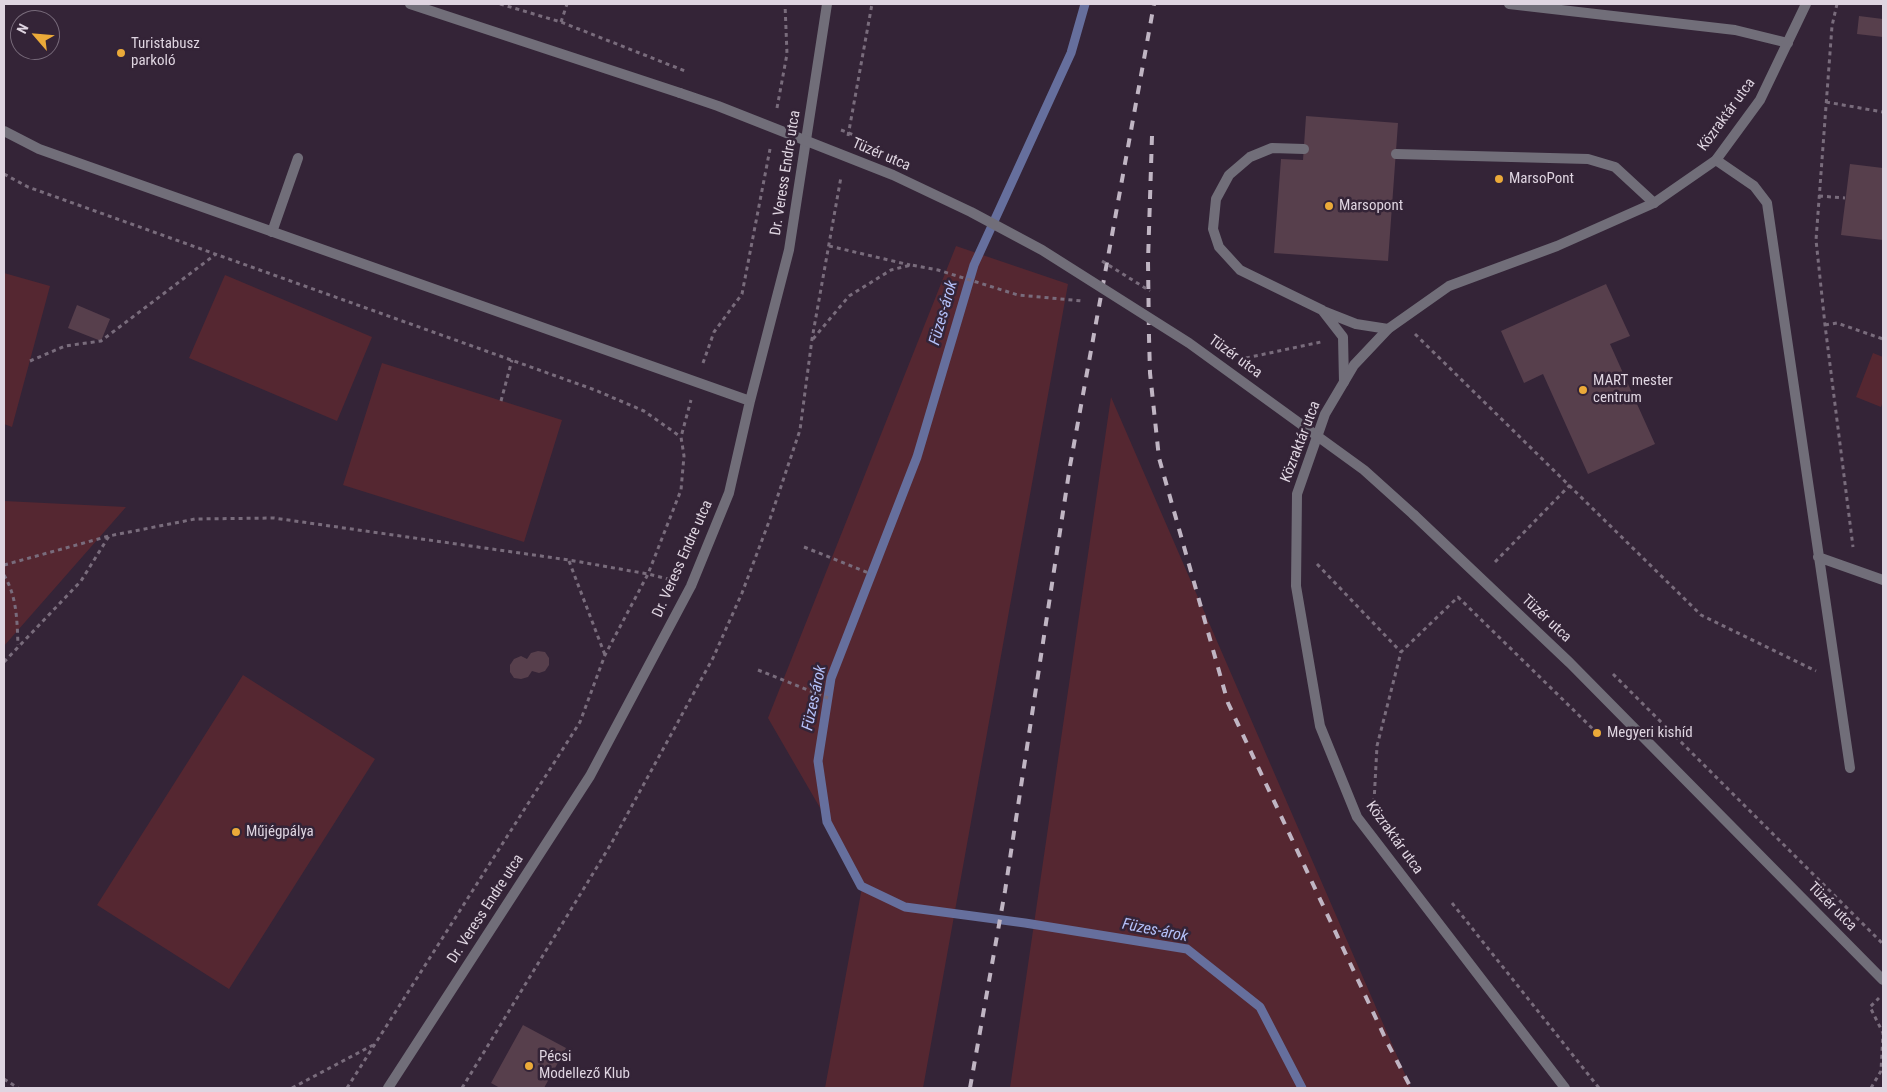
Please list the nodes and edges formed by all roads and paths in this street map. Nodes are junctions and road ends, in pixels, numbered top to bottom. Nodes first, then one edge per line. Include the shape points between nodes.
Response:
1 (410, 4) edge
2 (500, 4) edge
3 (567, 4) edge
4 (785, 4) edge
5 (820, 4) edge
6 (1510, 4) edge
7 (1806, 4) edge
8 (1837, 4) edge
9 (827, 9) edge
10 (561, 22) junction
11 (1788, 43) junction
12 (687, 72) dead end
13 (1826, 102) junction
14 (777, 110) dead end
15 (1883, 112) edge
16 (4, 131) edge
17 (770, 148) dead end
18 (1304, 150) dead end
19 (1396, 154) dead end
20 (298, 158) dead end
21 (1716, 160) junction
22 (4, 174) edge
23 (1819, 196) junction
24 (1845, 198) dead end
25 (1654, 203) junction
26 (272, 232) junction
27 (829, 246) dead end
28 (216, 254) junction
29 (911, 265) junction
30 (1018, 295) dead end
31 (1322, 310) junction
32 (1825, 325) junction
33 (1422, 328) dead end
34 (1388, 329) junction
35 (1415, 334) junction
36 (812, 339) dead end
37 (1883, 339) edge
38 (1407, 340) dead end
39 (512, 360) junction
40 (30, 361) dead end
41 (696, 382) junction
42 (1344, 382) junction
43 (501, 401) dead end
44 (750, 401) junction
45 (681, 437) junction
46 (1570, 485) junction
47 (109, 536) junction
48 (804, 547) dead end
49 (1818, 557) junction
50 (568, 560) junction
51 (1495, 562) dead end
52 (4, 565) edge
53 (1856, 570) junction
54 (1314, 571) dead end
55 (648, 574) junction
56 (872, 574) dead end
57 (4, 575) edge
58 (1883, 580) edge
59 (691, 586) junction
60 (18, 646) junction
61 (1401, 652) junction
62 (605, 655) junction
63 (4, 662) edge
64 (758, 670) dead end
65 (1837, 682) junction
66 (828, 698) dead end
67 (1597, 733) dead end
68 (1850, 768) dead end
69 (1370, 796) dead end
70 (1447, 897) dead end
71 (1883, 980) edge
72 (1883, 993) edge
73 (375, 1044) junction
74 (4, 1078) edge
75 (18, 1088) edge
76 (292, 1088) edge
77 (347, 1088) edge
78 (388, 1088) edge
79 (1565, 1088) edge
80 (1599, 1088) edge
81 (1871, 1088) edge

1 - 71 street, Tüzér utca, bridge via 718,106 893,175 1042,250 1189,343 1364,470 1414,515 1570,663
2 - 10 path
3 - 10 path
4 - 14 path via 787,54
5 - 9 street
6 - 11 street via 1735,30
7 - 11 street, Közraktár utca
8 - 13 path via 1832,26
9 - 44 street, Dr. Veress Endre utca via 789,250
10 - 12 path
11 - 21 street, Közraktár utca via 1760,100
13 - 15 path
13 - 23 path
16 - 26 street via 39,149
17 - 41 path via 742,294 714,332
18 - 31 street via 1272,148 1250,158 1229,175 1216,199 1212,228 1219,247 1240,270
19 - 25 street via 1588,159 1615,167
20 - 26 street
21 - 25 street, Közraktár utca
21 - 49 street via 1754,186 1767,203
22 - 28 path via 28,187
23 - 24 path
23 - 32 path via 1816,240
25 - 34 street, Közraktár utca via 1557,246 1449,286
26 - 41 street
27 - 29 path
28 - 39 path
28 - 40 path via 101,341 65,346
29 - 30 path
29 - 36 path via 890,270 849,296
31 - 34 street via 1356,324
31 - 42 street via 1343,338
32 - 37 path via 1837,322
32 - 53 path
33 - 35 path
34 - 42 street, Közraktár utca via 1354,365
35 - 38 path
35 - 46 path
39 - 43 path
39 - 45 path via 644,411
41 - 44 street
41 - 45 path
42 - 79 street, Közraktár utca via 1325,414 1297,494 1296,586 1320,726 1357,817
44 - 59 street, Dr. Veress Endre utca via 729,493
45 - 55 path via 684,456 681,490
46 - 51 path
46 - 65 path via 1701,615
47 - 50 path via 195,519 274,518
47 - 52 path
47 - 60 path via 81,581
48 - 56 path
49 - 53 street
49 - 65 street
50 - 55 path
50 - 62 path
53 - 58 street
54 - 61 path via 1315,562
55 - 59 path
55 - 62 path
57 - 60 path via 17,610
59 - 78 street, Dr. Veress Endre utca via 590,776
60 - 63 path
61 - 67 path via 1458,597
61 - 69 path via 1377,746 1374,805
62 - 73 path via 580,722
64 - 66 path
65 - 68 street
70 - 80 path
72 - 81 path via 1870,1007 1883,1034 1881,1070
73 - 76 path
73 - 77 path
74 - 75 path

